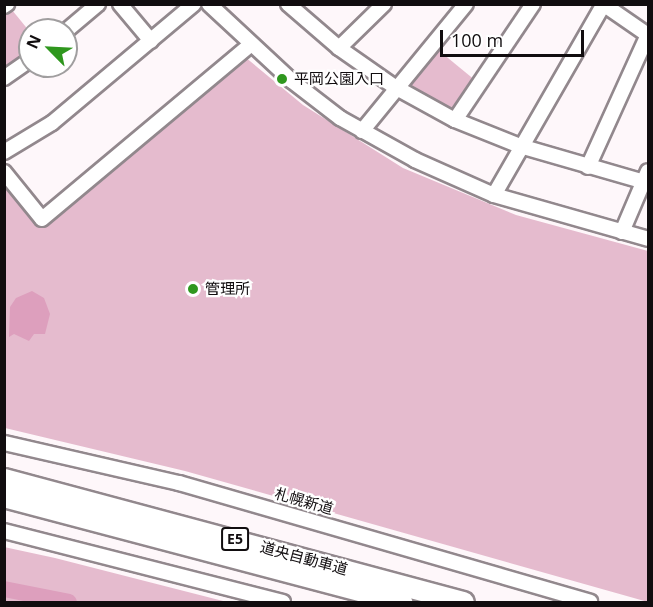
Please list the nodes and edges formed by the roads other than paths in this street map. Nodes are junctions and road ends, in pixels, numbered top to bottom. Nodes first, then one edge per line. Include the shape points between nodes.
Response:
1 (98, 4) edge
2 (120, 4) edge
3 (194, 4) edge
4 (209, 4) edge
5 (384, 4) edge
6 (466, 4) edge
7 (290, 5) edge
8 (604, 5) edge
9 (527, 7) edge
10 (78, 21) edge
11 (648, 35) edge
12 (151, 41) junction
13 (251, 44) junction
14 (339, 48) junction
15 (18, 68) edge
16 (4, 78) edge
17 (395, 87) junction
18 (455, 120) junction
19 (362, 131) junction
20 (520, 146) junction
21 (4, 152) edge
22 (588, 166) junction
23 (4, 172) edge
24 (647, 179) edge
25 (494, 195) junction
26 (622, 232) junction
27 (648, 239) edge
28 (4, 443) edge
29 (4, 479) edge
30 (4, 497) edge
31 (4, 531) edge
32 (283, 603) edge
33 (402, 603) edge
34 (464, 603) edge
35 (590, 603) edge

1 - 10 street
2 - 12 street
3 - 12 street
4 - 13 street
5 - 14 street
6 - 17 street
7 - 14 street
8 - 11 street
8 - 20 street
9 - 18 street
11 - 22 street
12 - 21 street via 52,123
13 - 19 street via 292,81
13 - 23 street via 42,219
14 - 17 street
15 - 16 street
17 - 18 street
17 - 19 street
18 - 20 street
19 - 25 street
20 - 22 street
20 - 25 street
22 - 24 street
24 - 26 street
25 - 26 street
26 - 27 street
28 - 35 street, 札幌新道 via 190,486
29 - 34 highway, 道央自動車道 / E5
30 - 33 highway, 道央自動車道 / E5
31 - 32 street

